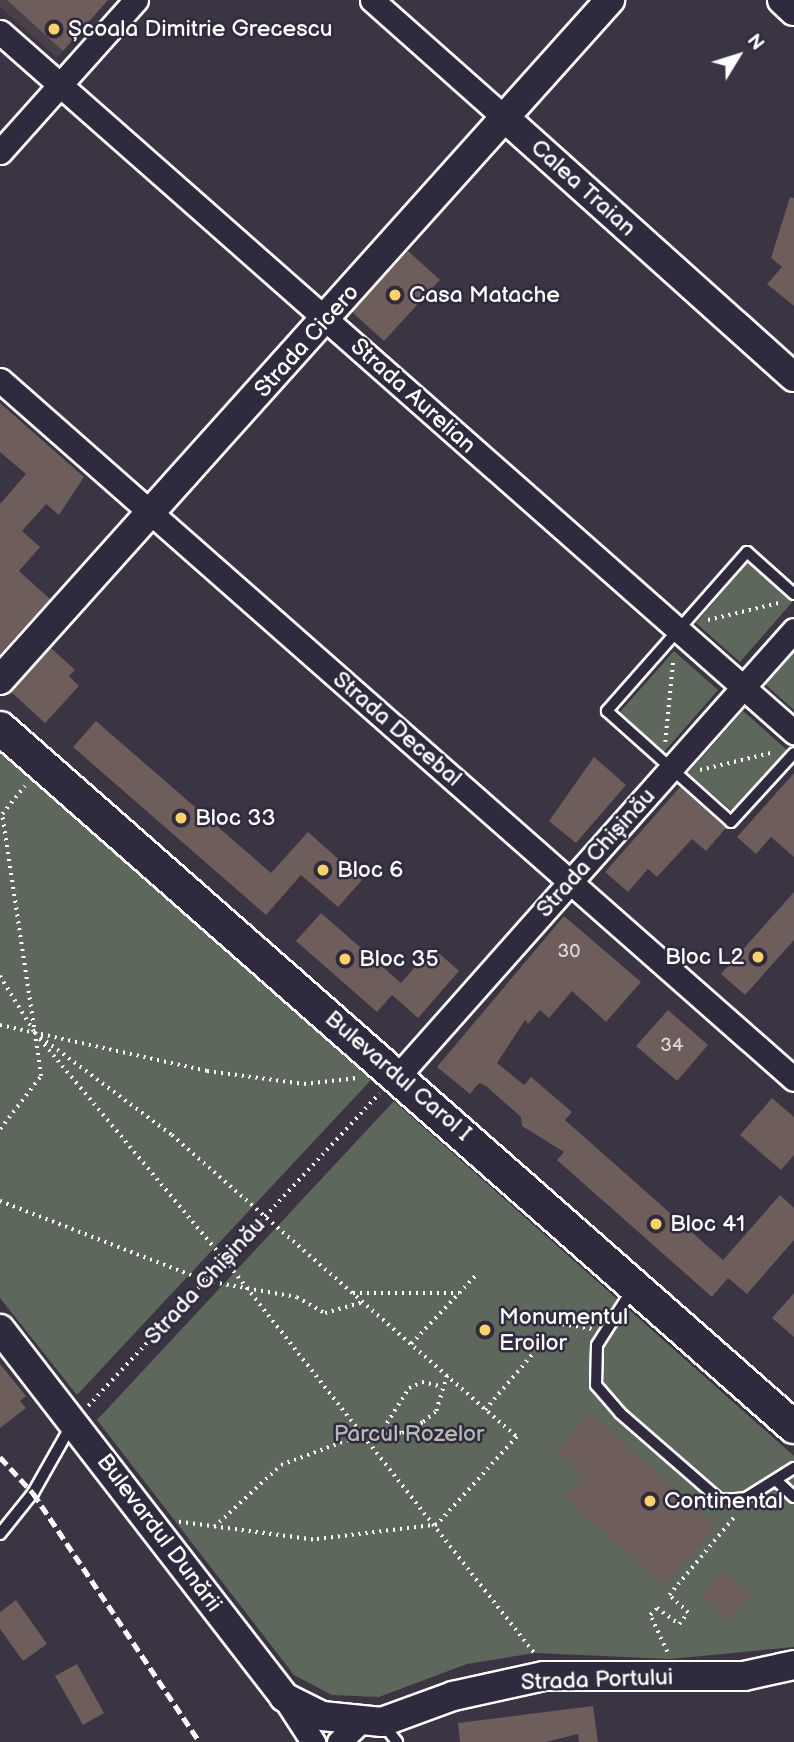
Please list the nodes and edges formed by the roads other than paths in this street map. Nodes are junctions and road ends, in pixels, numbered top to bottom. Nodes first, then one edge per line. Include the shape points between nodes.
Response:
1 (136, 0) edge
2 (372, 0) edge
3 (610, 0) edge
4 (782, 0) edge
5 (794, 11) edge
6 (0, 32) edge
7 (61, 85) junction
8 (505, 118) junction
9 (0, 152) edge
10 (327, 321) junction
11 (794, 377) edge
12 (0, 380) edge
13 (151, 512) junction
14 (794, 594) edge
15 (794, 630) edge
16 (677, 631) junction
17 (0, 680) edge
18 (745, 689) junction
19 (0, 728) edge
20 (794, 732) edge
21 (794, 753) edge
22 (671, 767) junction
23 (570, 883) junction
24 (398, 1076) junction
25 (794, 1079) edge
26 (635, 1285) junction
27 (0, 1329) edge
28 (74, 1421) junction
29 (794, 1427) edge
30 (794, 1468) edge
31 (778, 1482) junction
32 (794, 1497) edge
33 (0, 1534) edge
34 (794, 1665) edge
35 (284, 1697) junction
36 (369, 1732) edge
37 (313, 1742) edge

1 - 7 street
2 - 8 street, Calea Traian
3 - 8 street, Strada Cicero
4 - 5 street
6 - 7 street, Strada Aurelian
7 - 9 street
7 - 10 street, Strada Aurelian
8 - 10 street, Strada Cicero
8 - 11 street, Calea Traian
10 - 13 street, Strada Cicero
10 - 16 street, Strada Aurelian
12 - 13 street, Strada Decebal
13 - 17 street, Strada Cicero
13 - 23 street, Strada Decebal
14 - 16 lane via 747,552
15 - 18 street, Strada Chișinău
16 - 18 street, Strada Aurelian
16 - 22 lane via 607,711
18 - 20 street, Strada Aurelian
18 - 22 street, Strada Chișinău
19 - 24 main road, Bulevardul Carol I
21 - 22 lane via 731,822
22 - 23 street, Strada Chișinău
23 - 24 street, Strada Chișinău
23 - 25 street, Strada Decebal
24 - 26 main road, Bulevardul Carol I
26 - 29 main road, Bulevardul Carol I
26 - 31 lane via 597,1345 596,1385 720,1500 746,1498
27 - 28 street, Bulevardul Dunării
28 - 33 lane via 33,1493
28 - 35 street, Bulevardul Dunării
30 - 31 lane
31 - 32 lane
34 - 36 street, Strada Portului via 744,1676 544,1676 453,1696
35 - 36 street, Strada Portului
35 - 37 street, Bulevardul Dunării

